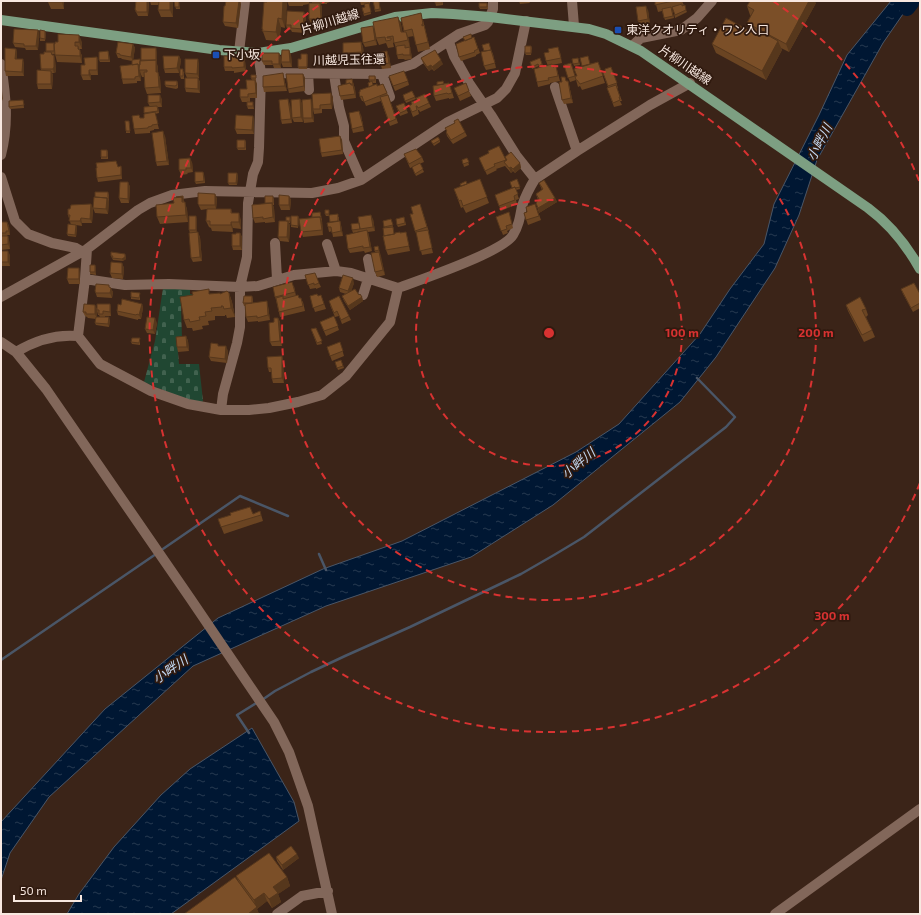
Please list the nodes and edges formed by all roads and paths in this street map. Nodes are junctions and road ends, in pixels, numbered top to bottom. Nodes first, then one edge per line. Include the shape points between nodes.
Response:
1 (246, 1) edge
2 (493, 1) edge
3 (572, 1) edge
4 (712, 1) edge
5 (490, 17) junction
6 (1, 20) edge
7 (526, 21) junction
8 (574, 26) junction
9 (449, 42) junction
10 (632, 46) junction
11 (240, 52) junction
12 (258, 53) junction
13 (1, 64) edge
14 (261, 73) junction
15 (308, 73) junction
16 (334, 74) junction
17 (382, 74) junction
18 (690, 83) junction
19 (555, 87) dead end
20 (309, 90) dead end
21 (390, 98) edge
22 (484, 105) junction
23 (576, 151) junction
24 (1, 155) edge
25 (1, 177) edge
26 (536, 179) junction
27 (362, 180) junction
28 (250, 192) junction
29 (275, 243) dead end
30 (327, 244) dead end
31 (85, 250) junction
32 (368, 259) dead end
33 (920, 269) edge
34 (336, 271) junction
35 (85, 279) junction
36 (370, 279) junction
37 (277, 280) junction
38 (240, 287) junction
39 (398, 288) junction
40 (363, 295) edge
41 (1, 297) edge
42 (78, 336) junction
43 (1, 342) edge
44 (16, 352) junction
45 (221, 410) junction
46 (920, 809) edge
47 (328, 891) junction
48 (277, 914) edge
49 (332, 914) edge
50 (775, 914) edge

1 - 11 street
2 - 5 street
3 - 8 street
4 - 10 street via 681,30 641,38
5 - 7 main road, 片柳川越線
5 - 9 street, 川越児玉往還 via 485,25 459,34
5 - 12 main road, 片柳川越線 via 432,13 395,17 291,48
6 - 11 main road, 片柳川越線
7 - 8 main road, 片柳川越線
7 - 22 street via 512,81 497,98
8 - 10 main road, 片柳川越線 via 606,34
9 - 17 street, 川越児玉往還 via 413,64
9 - 22 street via 454,56
10 - 18 main road, 片柳川越線
11 - 12 main road, 片柳川越線
12 - 14 street
13 - 24 street via 7,123
14 - 15 street, 川越児玉往還
14 - 28 street via 258,162
15 - 16 street, 川越児玉往還
15 - 20 street
16 - 17 street, 川越児玉往還
16 - 27 street via 344,126 344,141
17 - 21 street
18 - 23 street
18 - 33 main road, 片柳川越線 via 884,220 914,257
19 - 23 street
22 - 26 street via 516,155
22 - 27 street via 448,122
23 - 26 street
25 - 31 street via 15,221 28,234 52,243
26 - 39 street via 522,206 518,228 506,243 469,261
27 - 28 street via 312,193
28 - 31 street via 195,191 161,198 127,217
28 - 38 street via 247,257
29 - 37 street
30 - 34 street
31 - 35 street
31 - 41 street
32 - 36 street
34 - 36 street
34 - 37 street via 294,275
35 - 38 street via 125,285
35 - 42 street
36 - 39 street
36 - 40 street
37 - 38 street via 258,286
38 - 45 street via 240,327
39 - 45 street via 390,322 346,376 322,395 269,408
42 - 44 street via 48,339 30,344
42 - 45 street via 100,364 118,375 151,391 188,404
43 - 44 street
44 - 47 street via 46,389 284,739 308,806
46 - 50 street
47 - 48 street via 302,896
47 - 49 street

